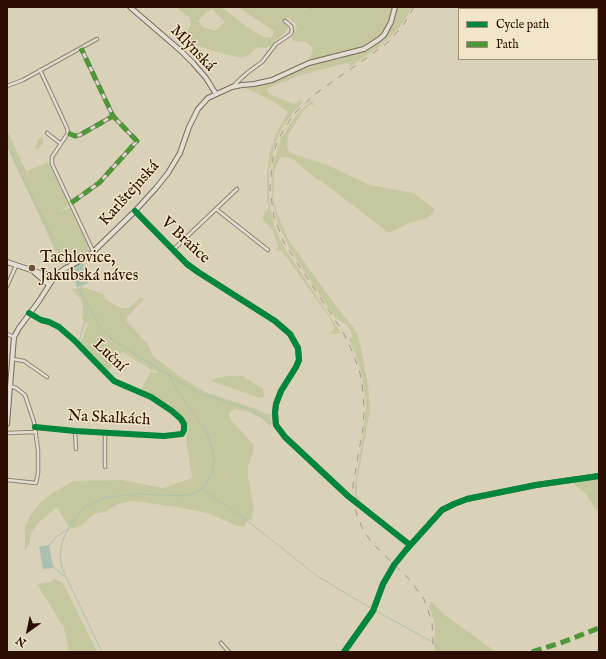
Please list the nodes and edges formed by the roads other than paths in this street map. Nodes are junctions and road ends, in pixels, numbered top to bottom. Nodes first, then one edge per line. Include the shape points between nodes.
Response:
1 (130, 7) edge
2 (395, 7) edge
3 (285, 21) dead end
4 (97, 39) dead end
5 (81, 48) junction
6 (40, 70) junction
7 (7, 86) edge
8 (232, 87) junction
9 (216, 94) junction
10 (113, 116) junction
11 (47, 133) dead end
12 (68, 133) junction
13 (61, 144) junction
14 (237, 189) dead end
15 (71, 203) junction
16 (216, 209) junction
17 (135, 211) junction
18 (174, 249) junction
19 (268, 250) dead end
20 (93, 252) junction
21 (7, 262) edge
22 (16, 266) junction
23 (34, 272) junction
24 (55, 276) junction
25 (49, 285) junction
26 (7, 286) edge
27 (29, 313) junction
28 (7, 334) edge
29 (14, 337) junction
30 (12, 359) junction
31 (9, 365) edge
32 (46, 377) dead end
33 (10, 386) junction
34 (8, 394) edge
35 (7, 423) edge
36 (35, 427) junction
37 (75, 431) junction
38 (36, 432) junction
39 (7, 433) edge
40 (105, 433) junction
41 (182, 434) joint
42 (76, 449) dead end
43 (105, 468) dead end
44 (599, 476) edge
45 (7, 480) edge
46 (410, 545) junction
47 (221, 643) dead end
48 (229, 652) edge
49 (344, 652) edge

1 - 9 street, Mlýnská via 193,63
2 - 8 street, Karlštejnská via 384,35 364,49 316,61 272,80
3 - 8 street via 292,30 291,34 276,44 262,62
4 - 5 street
5 - 6 street
5 - 10 street
6 - 7 street via 24,80
6 - 12 street
8 - 9 street, Karlštejnská
9 - 17 street, Karlštejnská via 208,98 198,109 180,153 168,173
10 - 12 street via 80,135
10 - 15 street via 137,142 99,183
11 - 13 street
12 - 13 street
13 - 15 street via 52,156 52,164
14 - 16 street
15 - 20 street
16 - 18 street
16 - 19 street
17 - 18 street, V Braňce
17 - 20 street, Karlštejnská
18 - 46 street, V Braňce via 187,264 286,329 295,340 299,360 276,404 274,420 280,431 348,496
20 - 24 street, Karlštejnská
21 - 22 street
22 - 23 street
22 - 26 street
23 - 24 street
23 - 25 street
24 - 25 street, Karlštejnská
25 - 27 street, Karlštejnská
27 - 29 street, Karlštejnská
27 - 41 street, Luční via 59,327 114,381 151,397 172,411 184,424
28 - 29 street
29 - 30 street, Karlštejnská
30 - 31 street, Karlštejnská
30 - 32 street via 24,361
31 - 33 street, Karlštejnská
33 - 34 street, Karlštejnská
33 - 36 street via 25,395
34 - 35 street, Karlštejnská
36 - 37 street, Na Skalkách
36 - 38 street
37 - 40 street, Na Skalkách
37 - 42 street
38 - 39 street
38 - 45 street via 36,483
40 - 41 street, Na Skalkách via 164,436
40 - 43 street
44 - 46 street via 467,499 442,510
46 - 49 street via 386,578 373,609
47 - 48 street

